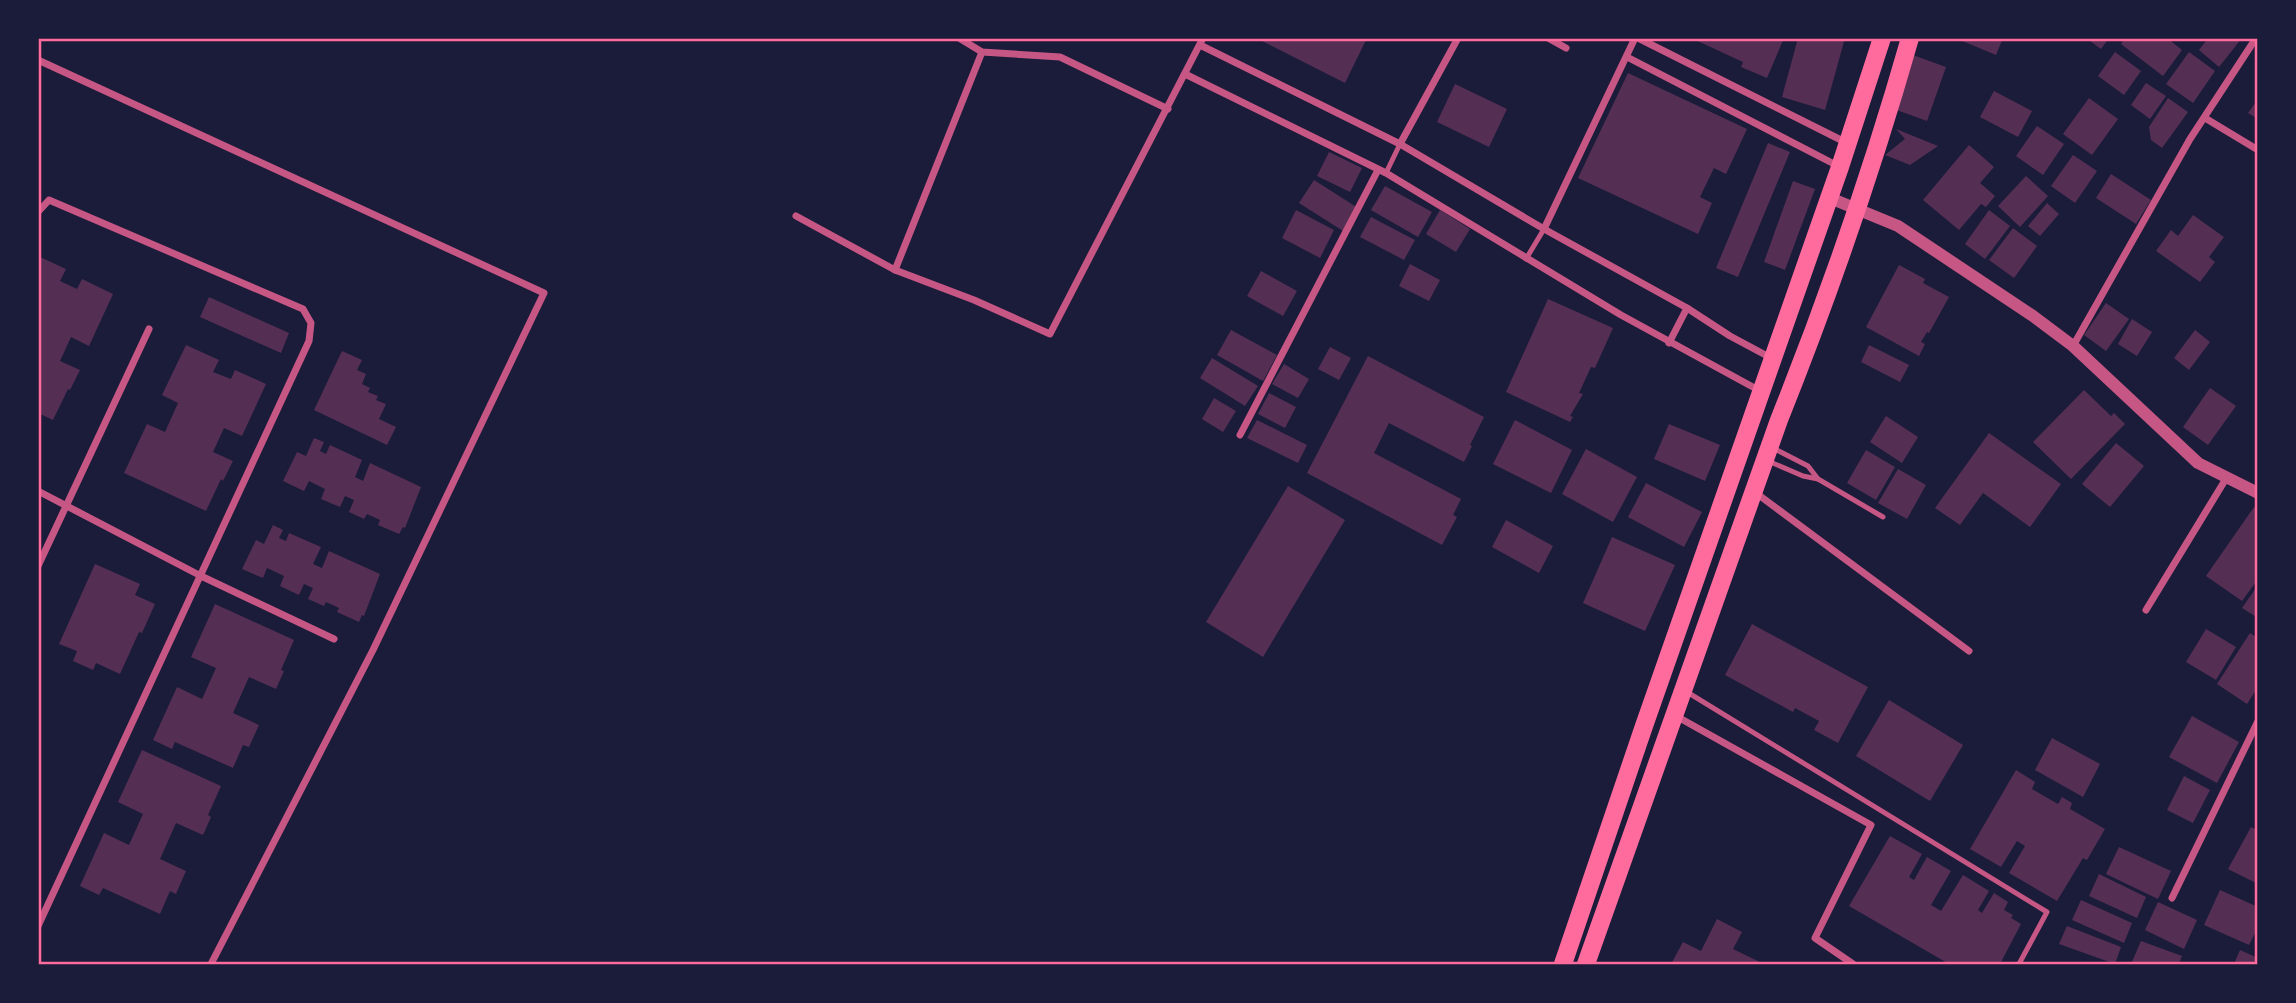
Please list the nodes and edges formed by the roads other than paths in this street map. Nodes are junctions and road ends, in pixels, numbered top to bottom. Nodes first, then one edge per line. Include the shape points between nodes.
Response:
1 (959, 38) edge
2 (1458, 38) edge
3 (1548, 38) edge
4 (1636, 38) edge
5 (1882, 38) edge
6 (1910, 38) edge
7 (2256, 38) edge
8 (1202, 42) edge
9 (1566, 48) dead end
10 (982, 52) junction
11 (1627, 57) junction
12 (38, 60) edge
13 (1185, 74) junction
14 (1168, 109) junction
15 (2205, 118) junction
16 (1847, 143) junction
17 (1400, 144) junction
18 (2258, 150) edge
19 (1840, 167) junction
20 (1382, 171) junction
21 (1830, 198) junction
22 (1857, 210) junction
23 (38, 212) edge
24 (796, 216) dead end
25 (1544, 229) junction
26 (1526, 260) junction
27 (895, 270) junction
28 (1687, 308) junction
29 (149, 329) dead end
30 (1669, 342) junction
31 (2073, 346) junction
32 (1774, 359) junction
33 (1763, 392) junction
34 (1240, 435) dead end
35 (1768, 453) junction
36 (2227, 477) junction
37 (1818, 479) junction
38 (38, 491) edge
39 (1755, 491) junction
40 (2258, 493) edge
41 (67, 507) junction
42 (1883, 517) dead end
43 (38, 566) edge
44 (201, 576) junction
45 (2146, 610) dead end
46 (334, 639) dead end
47 (1969, 651) dead end
48 (1684, 691) junction
49 (1675, 716) junction
50 (2258, 721) edge
51 (2172, 898) dead end
52 (38, 926) edge
53 (211, 964) edge
54 (1563, 964) edge
55 (1586, 964) edge
56 (1853, 964) edge
57 (2019, 964) edge

1 - 10 street
2 - 17 street
3 - 9 street
4 - 11 street
4 - 16 street
5 - 16 main road
6 - 22 main road
7 - 15 street
8 - 13 street
8 - 17 street
10 - 14 street via 1060,57
10 - 27 street
11 - 19 street
11 - 25 street
12 - 53 street via 544,293 373,650
13 - 14 street
13 - 20 street
14 - 27 street via 1050,334
15 - 18 street
15 - 31 street
16 - 19 main road
17 - 20 lane
17 - 25 street
19 - 21 main road
20 - 26 street
20 - 34 street
21 - 22 street
21 - 32 main road
22 - 31 street via 1898,226
22 - 35 main road
23 - 44 street via 49,200 303,309 311,323 309,341
24 - 27 street
25 - 26 lane
25 - 28 street
26 - 30 street
28 - 30 street
28 - 32 street
29 - 41 street
30 - 33 street
31 - 36 street via 2198,463
32 - 33 main road
33 - 54 main road
35 - 37 lane via 1803,476
35 - 37 lane via 1808,466
35 - 39 main road
36 - 40 street
36 - 45 street
37 - 42 lane
38 - 41 street
39 - 47 street
39 - 48 main road
41 - 43 street
41 - 44 street
44 - 46 street
44 - 52 street
48 - 49 main road
48 - 57 lane via 2047,912
49 - 55 main road
49 - 56 street via 1871,825 1815,938
50 - 51 street

